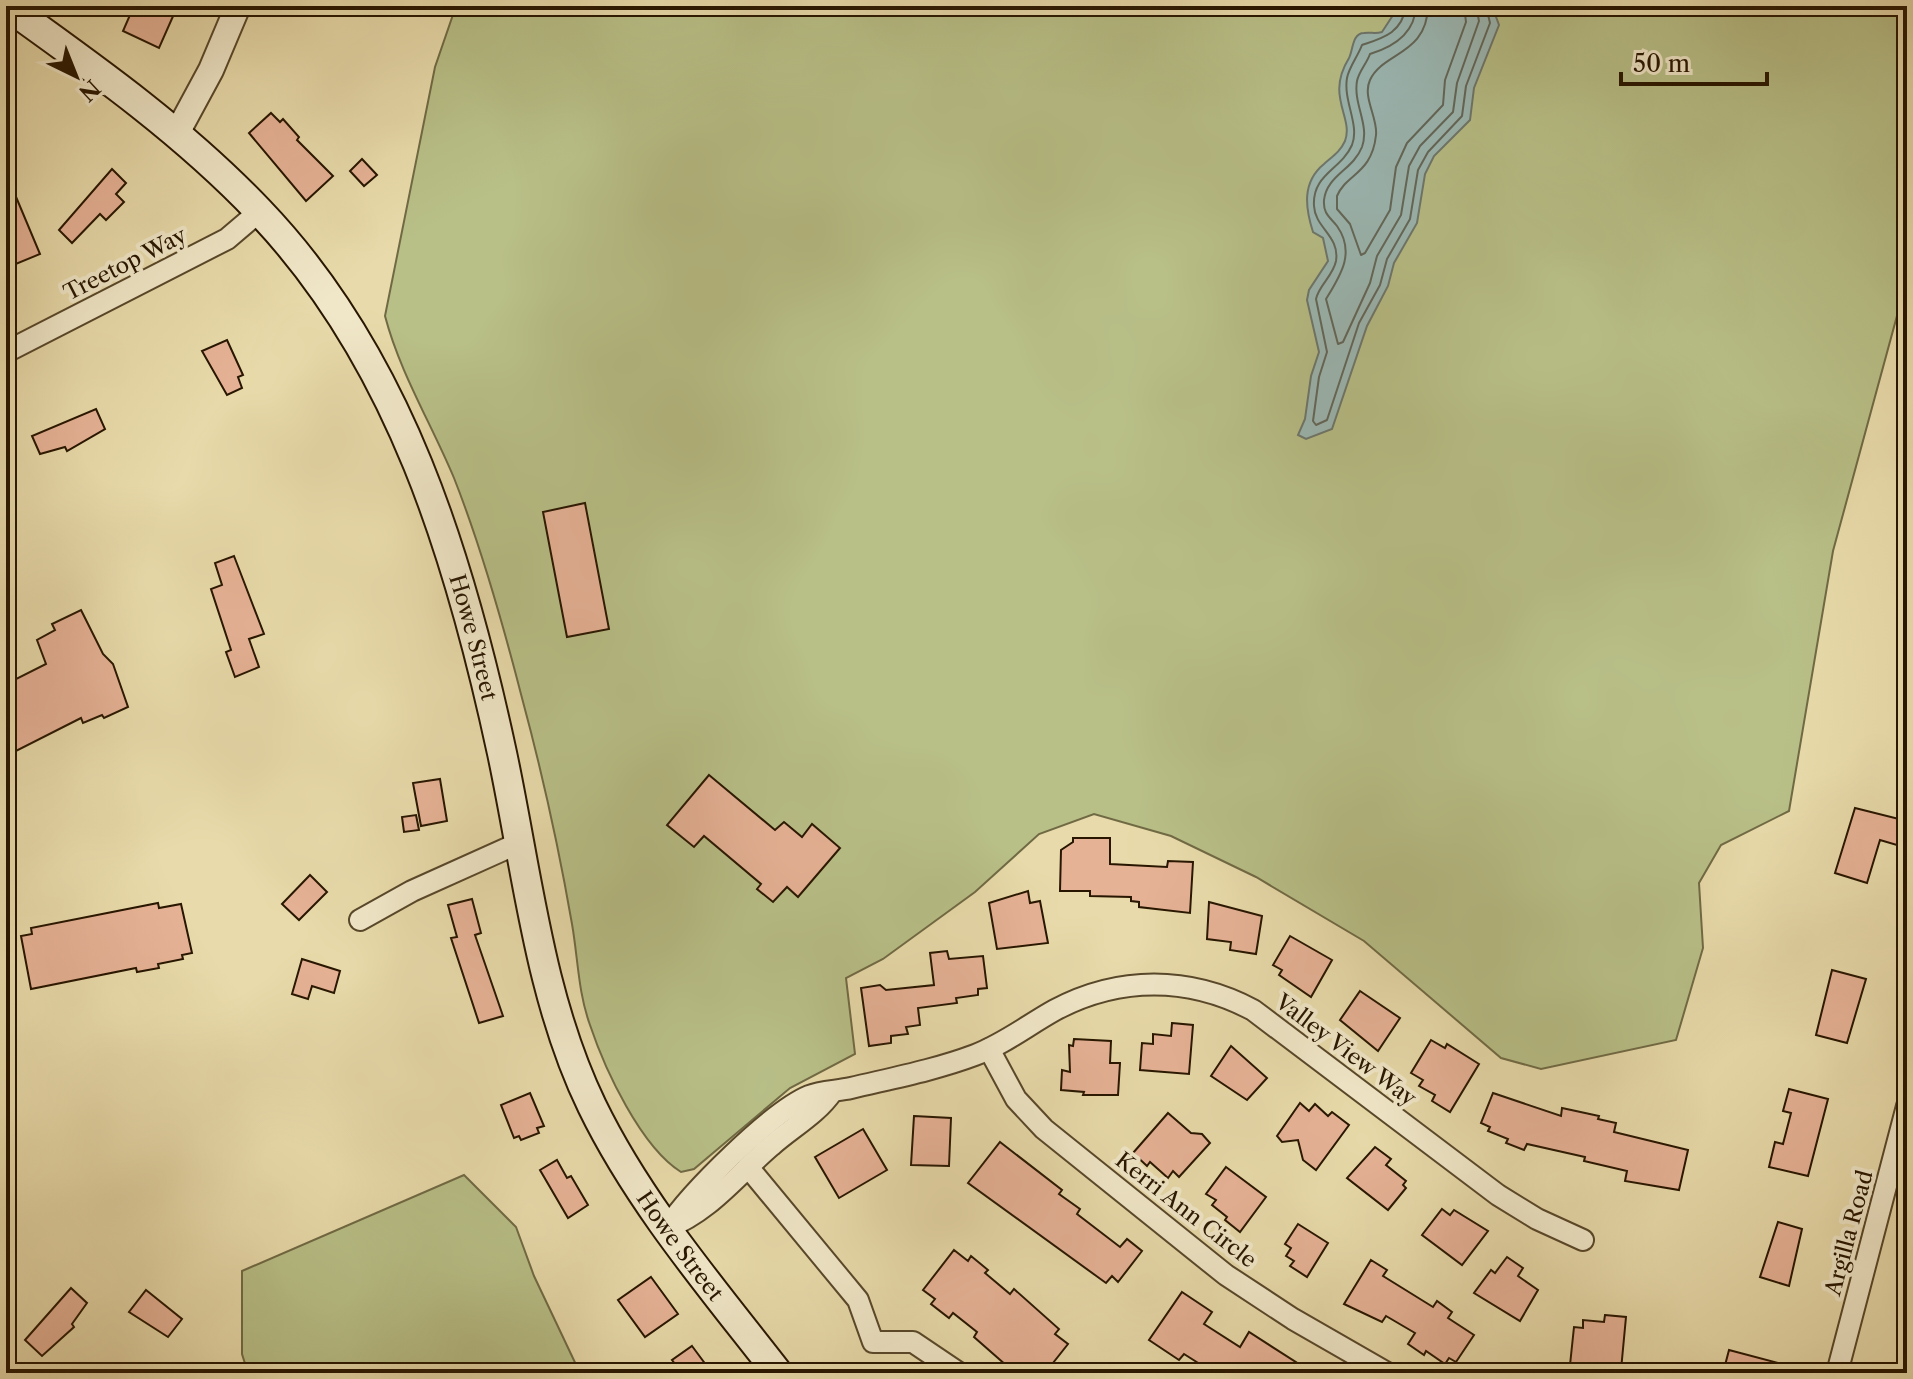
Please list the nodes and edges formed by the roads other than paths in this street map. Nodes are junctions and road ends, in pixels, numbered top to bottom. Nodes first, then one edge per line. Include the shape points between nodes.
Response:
1 (7, 6) edge
2 (238, 6) edge
3 (177, 133) junction
4 (260, 211) junction
5 (6, 352) edge
6 (521, 842) junction
7 (360, 920) dead end
8 (989, 1049) junction
9 (832, 1092) junction
10 (1907, 1106) edge
11 (748, 1167) junction
12 (667, 1228) junction
13 (1583, 1240) dead end
14 (778, 1373) edge
15 (959, 1373) edge
16 (1387, 1373) edge
17 (1837, 1373) edge

1 - 3 main road, Howe Street
2 - 3 street
3 - 4 main road, Howe Street
4 - 5 street, Treetop Way via 227,239
4 - 6 main road, Howe Street via 350,327 408,439 452,558
6 - 7 street
6 - 12 main road, Howe Street via 547,979 578,1073 608,1136
8 - 9 street, Valley View Way
8 - 13 street, Valley View Way via 1076,999 1108,989 1157,984 1207,990 1268,1018 1498,1195
8 - 16 street, Kerri Ann Circle via 1016,1099 1044,1129 1226,1275
9 - 11 street via 823,1106
9 - 12 street, Valley View Way via 812,1095 778,1117 689,1198
10 - 17 street, Argilla Road
11 - 12 street via 705,1209
11 - 15 street via 858,1300 873,1342 913,1342
12 - 14 main road, Howe Street

